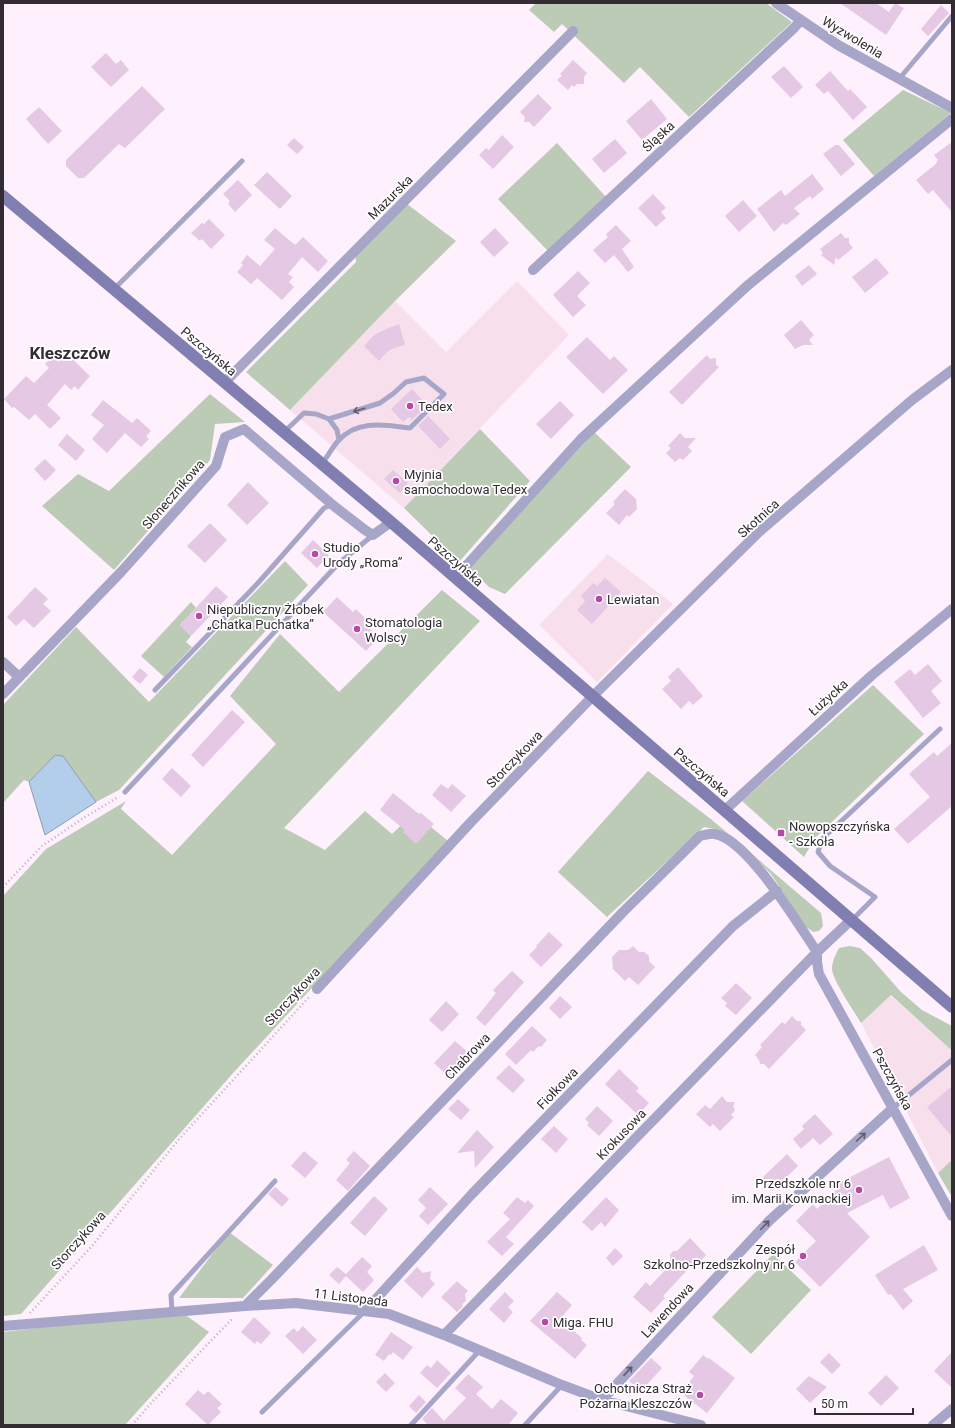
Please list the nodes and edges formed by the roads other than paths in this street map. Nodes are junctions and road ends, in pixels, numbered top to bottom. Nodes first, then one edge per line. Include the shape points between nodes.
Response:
1 (776, 3) edge
2 (952, 16) edge
3 (801, 20) junction
4 (573, 31) dead end
5 (899, 79) junction
6 (952, 108) edge
7 (952, 120) edge
8 (242, 161) dead end
9 (3, 196) edge
10 (533, 270) dead end
11 (113, 290) junction
12 (952, 370) edge
13 (225, 382) junction
14 (329, 419) junction
15 (284, 432) junction
16 (339, 440) junction
17 (322, 464) junction
18 (334, 506) junction
19 (391, 522) junction
20 (373, 535) junction
21 (455, 578) junction
22 (952, 610) edge
23 (3, 662) edge
24 (19, 677) junction
25 (155, 690) dead end
26 (3, 694) edge
27 (592, 697) junction
28 (940, 729) dead end
29 (125, 792) road end
30 (725, 810) junction
31 (714, 834) joint
32 (777, 891) junction
33 (851, 920) junction
34 (817, 952) junction
35 (317, 989) road end
36 (952, 1007) edge
37 (952, 1060) edge
38 (893, 1108) junction
39 (275, 1181) dead end
40 (952, 1216) edge
41 (245, 1306) junction
42 (365, 1311) junction
43 (172, 1312) junction
44 (3, 1326) edge
45 (444, 1335) junction
46 (480, 1350) junction
47 (562, 1385) junction
48 (602, 1400) junction
49 (952, 1409) edge
50 (262, 1412) dead end
51 (411, 1425) edge
52 (525, 1425) edge
53 (701, 1425) edge
54 (933, 1425) edge

1 - 3 street, Wyzwolenia
2 - 5 lane
3 - 5 street, Wyzwolenia via 838,45
3 - 10 street, Śląska
4 - 13 street, Mazurska
5 - 6 street, Wyzwolenia
7 - 21 street via 742,292 582,439
8 - 11 lane
9 - 11 main road, Pszczyńska
11 - 13 main road, Pszczyńska
12 - 27 street, Skotnica via 912,400 759,532
13 - 15 main road, Pszczyńska
14 - 15 lane via 304,413
14 - 16 lane via 337,430
16 -> 14 lane via 355,428 375,424 410,428 444,394 424,378 406,382 380,403
15 - 17 main road, Pszczyńska
16 - 17 lane
17 - 19 main road, Pszczyńska
18 - 20 street, Słonecznikowa
18 - 24 street, Słonecznikowa via 244,429 226,437 216,466 121,572
18 - 25 lane via 324,508 258,583
19 - 20 street
19 - 21 main road, Pszczyńska
20 - 29 lane via 338,564
21 - 27 main road, Pszczyńska
22 - 30 street, Łużycka via 871,676
23 - 24 street
24 - 26 street, Słonecznikowa
27 - 30 main road, Pszczyńska
27 - 35 street, Storczykowa via 471,822
28 - 33 lane via 822,839 818,852 830,866 875,897
30 - 33 main road, Pszczyńska
31 - 32 street, Pszczyńska via 741,850
31 - 41 street, Chabrowa via 700,836 623,912
32 - 34 street, Pszczyńska
32 - 42 street, Fiołkowa via 733,926 472,1194
33 - 34 street
33 - 36 main road, Pszczyńska
34 - 38 street, Pszczyńska via 819,974
34 - 45 street, Krokusowa
37 - 38 lane
38 - 40 street, Pszczyńska
48 -> 38 street, Lawendowa via 768,1221
39 - 43 lane via 171,1295
41 - 42 street, 11 Listopada via 296,1303
41 - 43 street, 11 Listopada
42 - 45 street, 11 Listopada via 389,1314
42 - 50 lane
43 - 44 street, 11 Listopada
45 - 46 street, 11 Listopada
46 - 47 street, 11 Listopada
46 - 51 lane
47 - 48 street, 11 Listopada
47 - 52 lane
48 - 53 street, 11 Listopada
49 - 54 street

